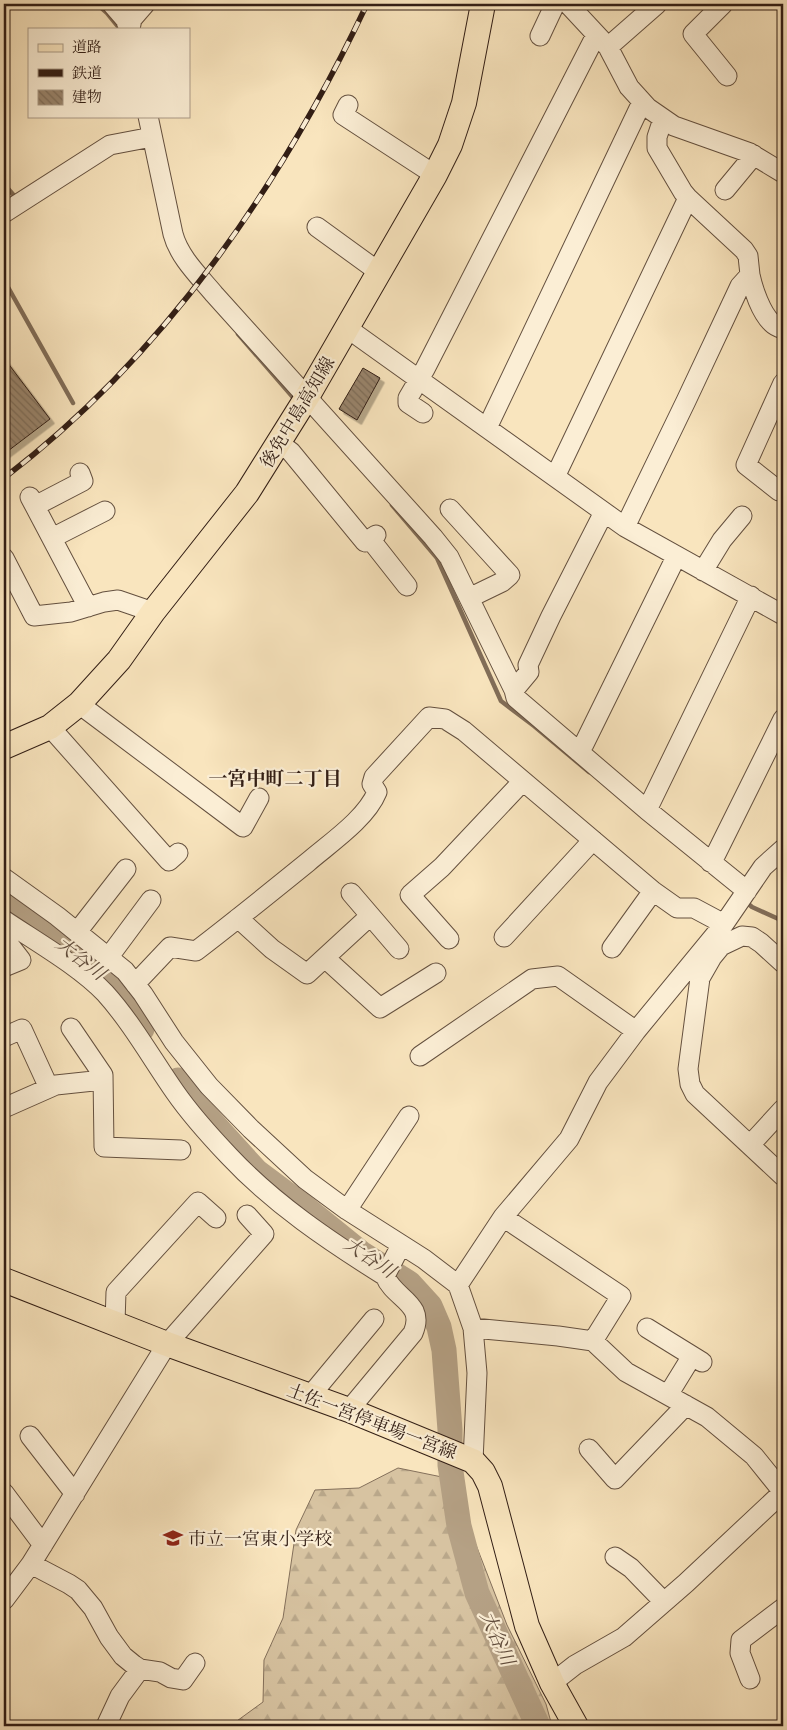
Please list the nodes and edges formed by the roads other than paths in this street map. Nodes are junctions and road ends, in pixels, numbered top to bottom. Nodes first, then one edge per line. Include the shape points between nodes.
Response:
1 (112, 4) edge
2 (144, 4) edge
3 (483, 4) edge
4 (555, 4) edge
5 (568, 4) edge
6 (657, 4) edge
7 (723, 4) edge
8 (130, 28) edge
9 (130, 28) edge
10 (540, 36) dead end
11 (602, 41) junction
12 (727, 76) dead end
13 (642, 102) junction
14 (348, 105) dead end
15 (148, 118) edge
16 (664, 119) junction
17 (143, 138) junction
18 (754, 155) junction
19 (783, 174) edge
20 (435, 175) junction
21 (725, 190) dead end
22 (688, 198) junction
23 (6, 208) edge
24 (317, 227) dead end
25 (379, 272) junction
26 (750, 275) junction
27 (347, 328) junction
28 (783, 329) edge
29 (419, 379) junction
30 (783, 382) edge
31 (303, 404) junction
32 (423, 413) dead end
33 (487, 428) junction
34 (279, 443) junction
35 (80, 473) dead end
36 (555, 477) junction
37 (779, 491) dead end
38 (450, 509) dead end
39 (105, 512) dead end
40 (604, 512) junction
41 (742, 516) dead end
42 (625, 527) junction
43 (52, 538) junction
44 (676, 557) junction
45 (4, 558) edge
46 (703, 571) junction
47 (407, 586) dead end
48 (751, 596) junction
49 (469, 598) junction
50 (88, 607) junction
51 (780, 608) edge
52 (153, 612) junction
53 (514, 690) junction
54 (79, 704) junction
55 (783, 719) edge
56 (50, 727) junction
57 (4, 747) edge
58 (579, 752) junction
59 (524, 781) junction
60 (259, 798) dead end
61 (647, 810) junction
62 (593, 840) junction
63 (783, 849) edge
64 (178, 853) dead end
65 (710, 862) junction
66 (126, 869) dead end
67 (4, 878) edge
68 (653, 891) junction
69 (351, 893) dead end
70 (744, 896) junction
71 (152, 900) dead end
72 (370, 916) junction
73 (238, 918) junction
74 (4, 920) edge
75 (724, 924) junction
76 (77, 932) junction
77 (504, 937) dead end
78 (4, 938) edge
79 (449, 939) dead end
80 (612, 948) dead end
81 (399, 949) dead end
82 (108, 958) junction
83 (325, 958) junction
84 (783, 963) edge
85 (4, 968) edge
86 (436, 973) dead end
87 (135, 984) junction
88 (71, 1028) dead end
89 (636, 1031) junction
90 (4, 1036) edge
91 (420, 1056) dead end
92 (103, 1080) junction
93 (49, 1088) junction
94 (4, 1108) edge
95 (783, 1109) edge
96 (409, 1116) dead end
97 (750, 1145) junction
98 (181, 1150) dead end
99 (783, 1176) edge
100 (347, 1210) junction
101 (247, 1216) dead end
102 (503, 1217) junction
103 (216, 1218) dead end
104 (402, 1245) junction
105 (384, 1276) junction
106 (4, 1280) edge
107 (458, 1285) junction
108 (374, 1319) dead end
109 (115, 1323) junction
110 (473, 1328) junction
111 (647, 1328) dead end
112 (593, 1341) junction
113 (167, 1344) junction
114 (668, 1395) junction
115 (310, 1396) junction
116 (686, 1405) junction
117 (349, 1410) junction
118 (30, 1436) dead end
119 (589, 1449) dead end
120 (473, 1461) junction
121 (783, 1492) edge
122 (4, 1493) edge
123 (75, 1494) junction
124 (43, 1545) junction
125 (615, 1557) dead end
126 (31, 1564) junction
127 (4, 1600) edge
128 (664, 1602) junction
129 (783, 1608) edge
130 (195, 1663) dead end
131 (140, 1669) junction
132 (750, 1679) dead end
133 (552, 1683) junction
134 (106, 1726) edge
135 (576, 1726) edge

1 - 8 street
2 - 9 street via 132,19
3 - 20 main road, 後免中島高知線 via 464,103 450,145
4 - 10 street
5 - 11 street
6 - 11 street
7 - 12 street via 693,34
11 - 13 street via 629,87
11 - 29 street
13 - 16 street
13 - 33 street
14 - 20 street via 343,115
15 - 17 street
16 - 18 street via 674,126
16 - 22 street via 657,137 657,148
17 - 23 street via 110,145
17 - 31 street via 175,243
18 - 19 street
18 - 21 street
20 - 25 main road, 後免中島高知線
22 - 26 street via 744,250
22 - 36 street
24 - 25 street
25 - 27 main road, 後免中島高知線
26 - 28 street via 762,308 772,324
26 - 42 street via 740,286
27 - 29 street
27 - 31 main road, 後免中島高知線
29 - 32 street via 408,403
29 - 33 street
30 - 37 street via 746,465
31 - 34 main road, 後免中島高知線
31 - 49 street via 433,537 449,557
33 - 36 street
34 - 47 street via 291,452 365,542 373,537
34 - 52 main road, 後免中島高知線 via 247,492
35 - 43 street via 83,481 32,502
36 - 40 street
38 - 49 street via 510,575
39 - 43 street
40 - 42 street
40 - 53 street via 528,665 529,672
41 - 46 street
42 - 44 street
43 - 50 street
44 - 46 street
44 - 58 street
45 - 50 street via 34,616
46 - 48 street
48 - 51 street
48 - 61 street
49 - 53 street
50 - 52 street via 118,600
52 - 54 main road, 後免中島高知線 via 119,660
53 - 58 street via 516,698
54 - 56 main road, 後免中島高知線
54 - 60 street via 243,827
55 - 65 street
56 - 57 main road, 後免中島高知線
56 - 64 street via 169,861
58 - 61 street
59 - 62 street
59 - 73 street via 464,731 444,720 429,717 374,777 372,784 377,792 373,801 348,829
59 - 79 street via 442,867 410,895
61 - 65 street
62 - 68 street
62 - 77 street
63 - 70 street via 763,867
65 - 70 street
66 - 76 street
67 - 76 street
68 - 75 street via 677,908 694,908
68 - 80 street
69 - 72 street
70 - 75 street
71 - 82 street
72 - 81 street
72 - 83 street
73 - 83 street via 272,949 308,974
73 - 87 street via 196,951 170,948
74 - 105 street via 104,992 200,1124 258,1184 315,1231
75 - 89 street
76 - 82 street
78 - 85 street via 21,960
82 - 87 street via 126,971
83 - 86 street via 380,1008
84 - 97 street via 762,943 742,936 722,946 700,978 688,1068 690,1084 695,1094
87 - 100 street via 209,1086 306,1179
88 - 92 street via 103,1075
89 - 91 street via 558,976 532,979
89 - 102 street via 598,1082 568,1139
90 - 93 street via 22,1029
92 - 93 street
92 - 98 street via 104,1147
93 - 94 street
95 - 97 street
96 - 100 street
97 - 99 street
100 - 104 street
101 - 113 street via 264,1234
102 - 107 street
102 - 112 street via 620,1296
103 - 109 street via 198,1202 116,1292
104 - 105 street
104 - 107 street
105 - 117 street via 388,1284 411,1305 417,1324
106 - 109 main road, 土佐一宮停車場一宮線
107 - 110 street
108 - 115 street
109 - 113 main road, 土佐一宮停車場一宮線
110 - 112 street
110 - 120 street via 477,1373
111 - 114 street via 697,1359
112 - 114 street via 626,1372
113 - 115 main road, 土佐一宮停車場一宮線
113 - 123 street
114 - 116 street
115 - 117 main road, 土佐一宮停車場一宮線
116 - 119 street via 615,1479
116 - 121 street via 707,1417 754,1456
117 - 120 main road, 土佐一宮停車場一宮線
118 - 123 street
120 - 133 main road, 土佐一宮停車場一宮線 via 484,1472 490,1486 528,1626
121 - 128 street
122 - 124 street
123 - 124 street
124 - 126 street
125 - 128 street via 631,1568
126 - 127 street
126 - 131 street via 78,1590 93,1608 109,1637
128 - 133 street via 624,1637 575,1665
129 - 132 street via 741,1640 740,1653
130 - 131 street via 183,1680
131 - 134 street via 120,1696
133 - 135 main road, 土佐一宮停車場一宮線

